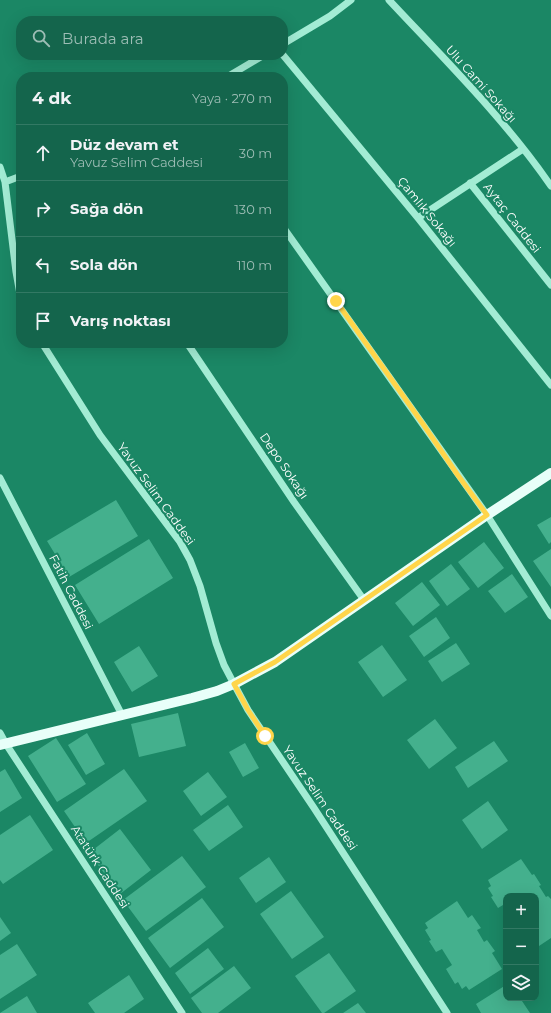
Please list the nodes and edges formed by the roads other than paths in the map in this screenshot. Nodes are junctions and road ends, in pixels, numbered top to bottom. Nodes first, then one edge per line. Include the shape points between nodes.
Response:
1 (352, 0) edge
2 (389, 0) edge
3 (288, 41) edge
4 (256, 60) edge
5 (287, 60) edge
6 (235, 72) edge
7 (523, 149) junction
8 (0, 167) edge
9 (16, 178) edge
10 (5, 182) junction
11 (470, 183) junction
12 (551, 186) edge
13 (418, 218) junction
14 (288, 234) edge
15 (16, 272) edge
16 (551, 286) edge
17 (45, 348) edge
18 (190, 348) edge
19 (551, 385) edge
20 (551, 473) edge
21 (0, 478) edge
22 (487, 515) junction
23 (364, 600) junction
24 (551, 616) edge
25 (234, 684) junction
26 (122, 715) junction
27 (0, 733) edge
28 (3, 744) edge
29 (182, 1013) edge
30 (447, 1013) edge

1 - 3 street
2 - 7 street, Ulu Cami Sokağı via 480,98
4 - 6 street
5 - 13 street, Çamlık Sokağı
7 - 11 street
7 - 12 street, Ulu Cami Sokağı
8 - 10 street
9 - 10 street
10 - 15 street
11 - 13 street
11 - 16 street, Aytaç Caddesi
13 - 19 street, Çamlık Sokağı
14 - 22 street
17 - 25 street, Yavuz Selim Caddesi via 100,436 180,542 200,586 216,643
18 - 23 street, Depo Sokağı via 294,502
20 - 22 main road
21 - 26 street, Fatih Caddesi
22 - 23 main road
22 - 24 street
23 - 25 main road via 275,662
25 - 26 main road via 192,698
25 - 30 street, Yavuz Selim Caddesi via 248,710
26 - 28 main road
27 - 28 street, Atatürk Caddesi
28 - 29 street, Atatürk Caddesi

